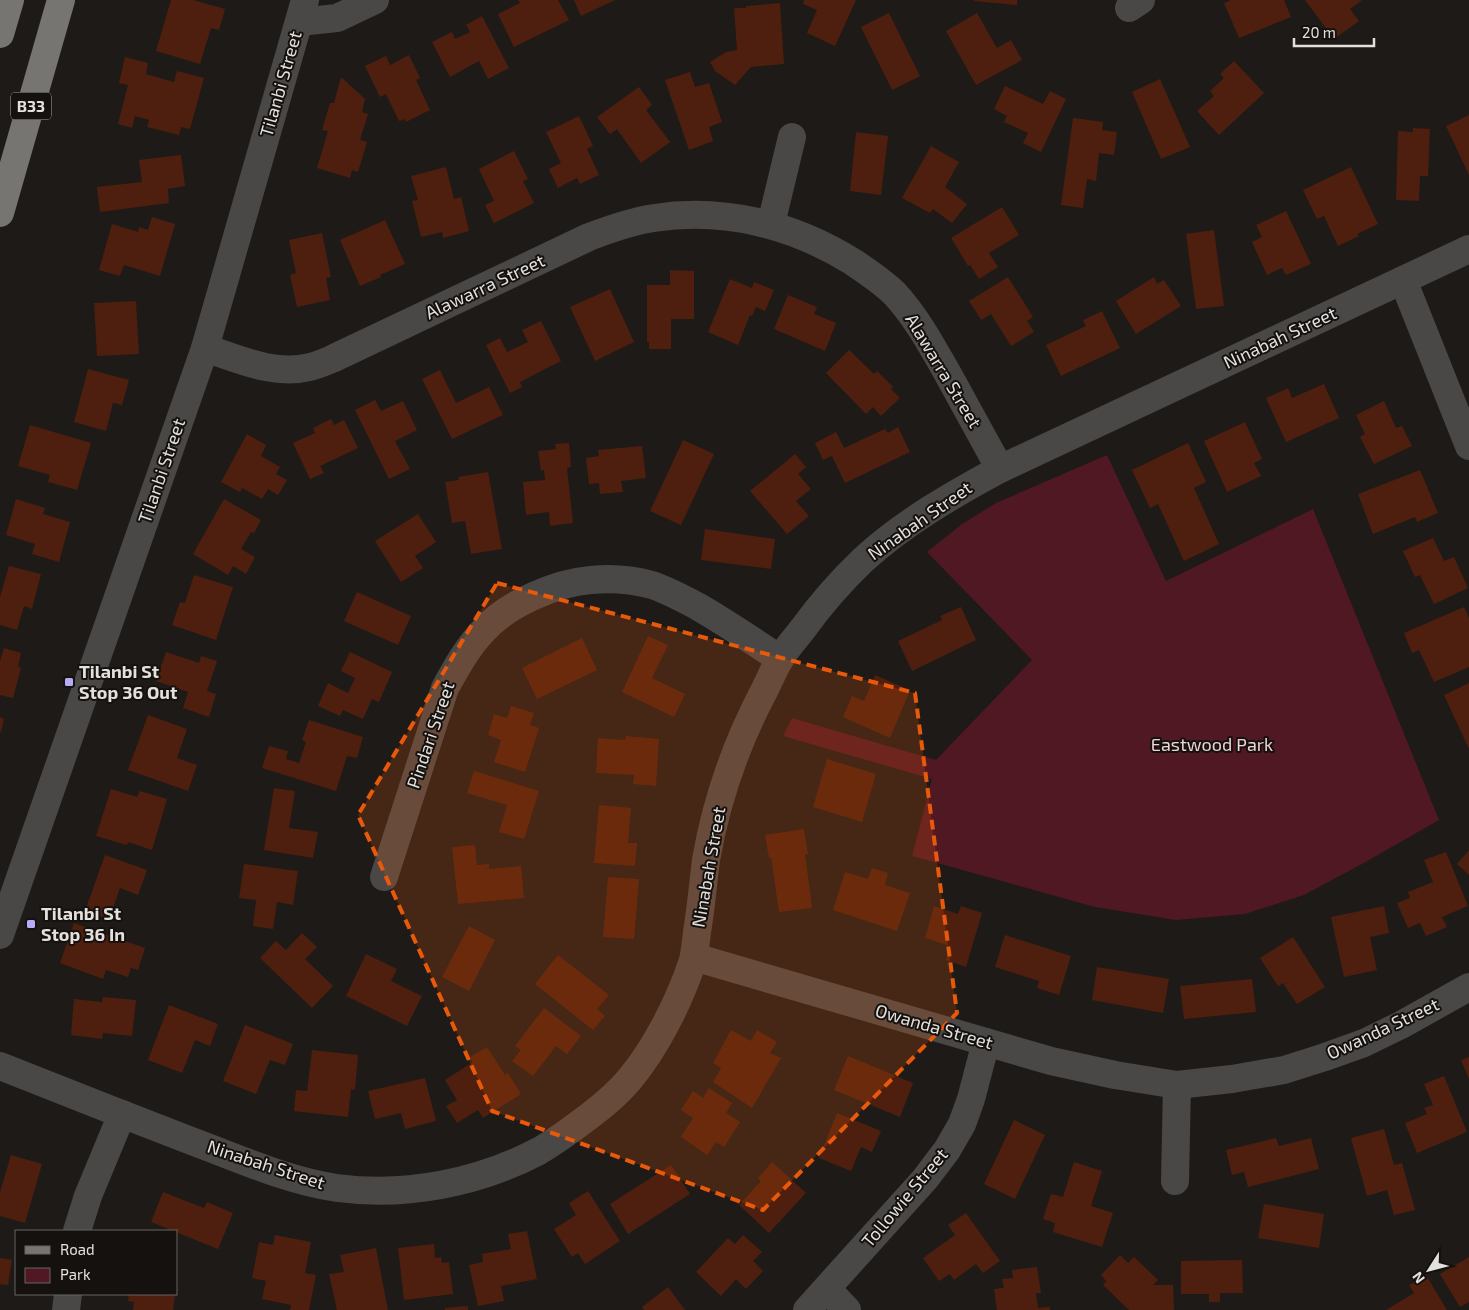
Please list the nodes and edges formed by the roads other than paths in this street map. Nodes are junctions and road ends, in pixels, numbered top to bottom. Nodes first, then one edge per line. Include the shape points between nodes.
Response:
1 (10, 0) edge
2 (62, 0) edge
3 (375, 0) edge
4 (302, 11) edge
5 (0, 34) edge
6 (792, 137) dead end
7 (0, 212) edge
8 (771, 224) junction
9 (1469, 249) edge
10 (1402, 280) junction
11 (205, 348) junction
12 (1469, 446) edge
13 (1000, 469) junction
14 (780, 659) junction
15 (384, 877) dead end
16 (0, 935) edge
17 (694, 957) junction
18 (1469, 987) edge
19 (986, 1042) junction
20 (0, 1066) edge
21 (1177, 1084) junction
22 (122, 1114) junction
23 (1175, 1181) dead end
24 (77, 1230) edge
25 (826, 1289) junction
26 (68, 1295) edge
27 (66, 1310) edge
28 (807, 1310) edge
29 (847, 1310) edge

1 - 5 main road
2 - 7 main road, B33
3 - 4 street via 337,18
4 - 11 street, Tilanbi Street
6 - 8 street
8 - 11 street, Alawarra Street via 726,216 686,215 620,226 589,237 310,367 258,366
8 - 13 street, Alawarra Street via 810,238 840,254 870,273 894,294 916,321
9 - 10 street, Ninabah Street
10 - 12 street
10 - 13 street, Ninabah Street
11 - 16 street, Tilanbi Street
13 - 14 street, Ninabah Street via 960,490 866,558 819,607
14 - 15 street, Pindari Street via 709,613 652,586 618,580 590,580 561,586 506,610 483,630 461,659 445,688
14 - 17 street, Ninabah Street via 749,719 729,771 706,859
17 - 19 street, Owanda Street
17 - 22 street, Ninabah Street via 653,1047 628,1081 572,1130 540,1150 464,1180 421,1188 337,1188 293,1178
18 - 21 street, Owanda Street via 1401,1025 1326,1057 1284,1070 1241,1078
19 - 21 street, Owanda Street via 1123,1077
19 - 25 street, Tollowie Street via 962,1124 947,1150
20 - 22 street, Ninabah Street
21 - 23 street
22 - 24 street
25 - 28 street, Tollowie Street
25 - 29 street
26 - 27 street

